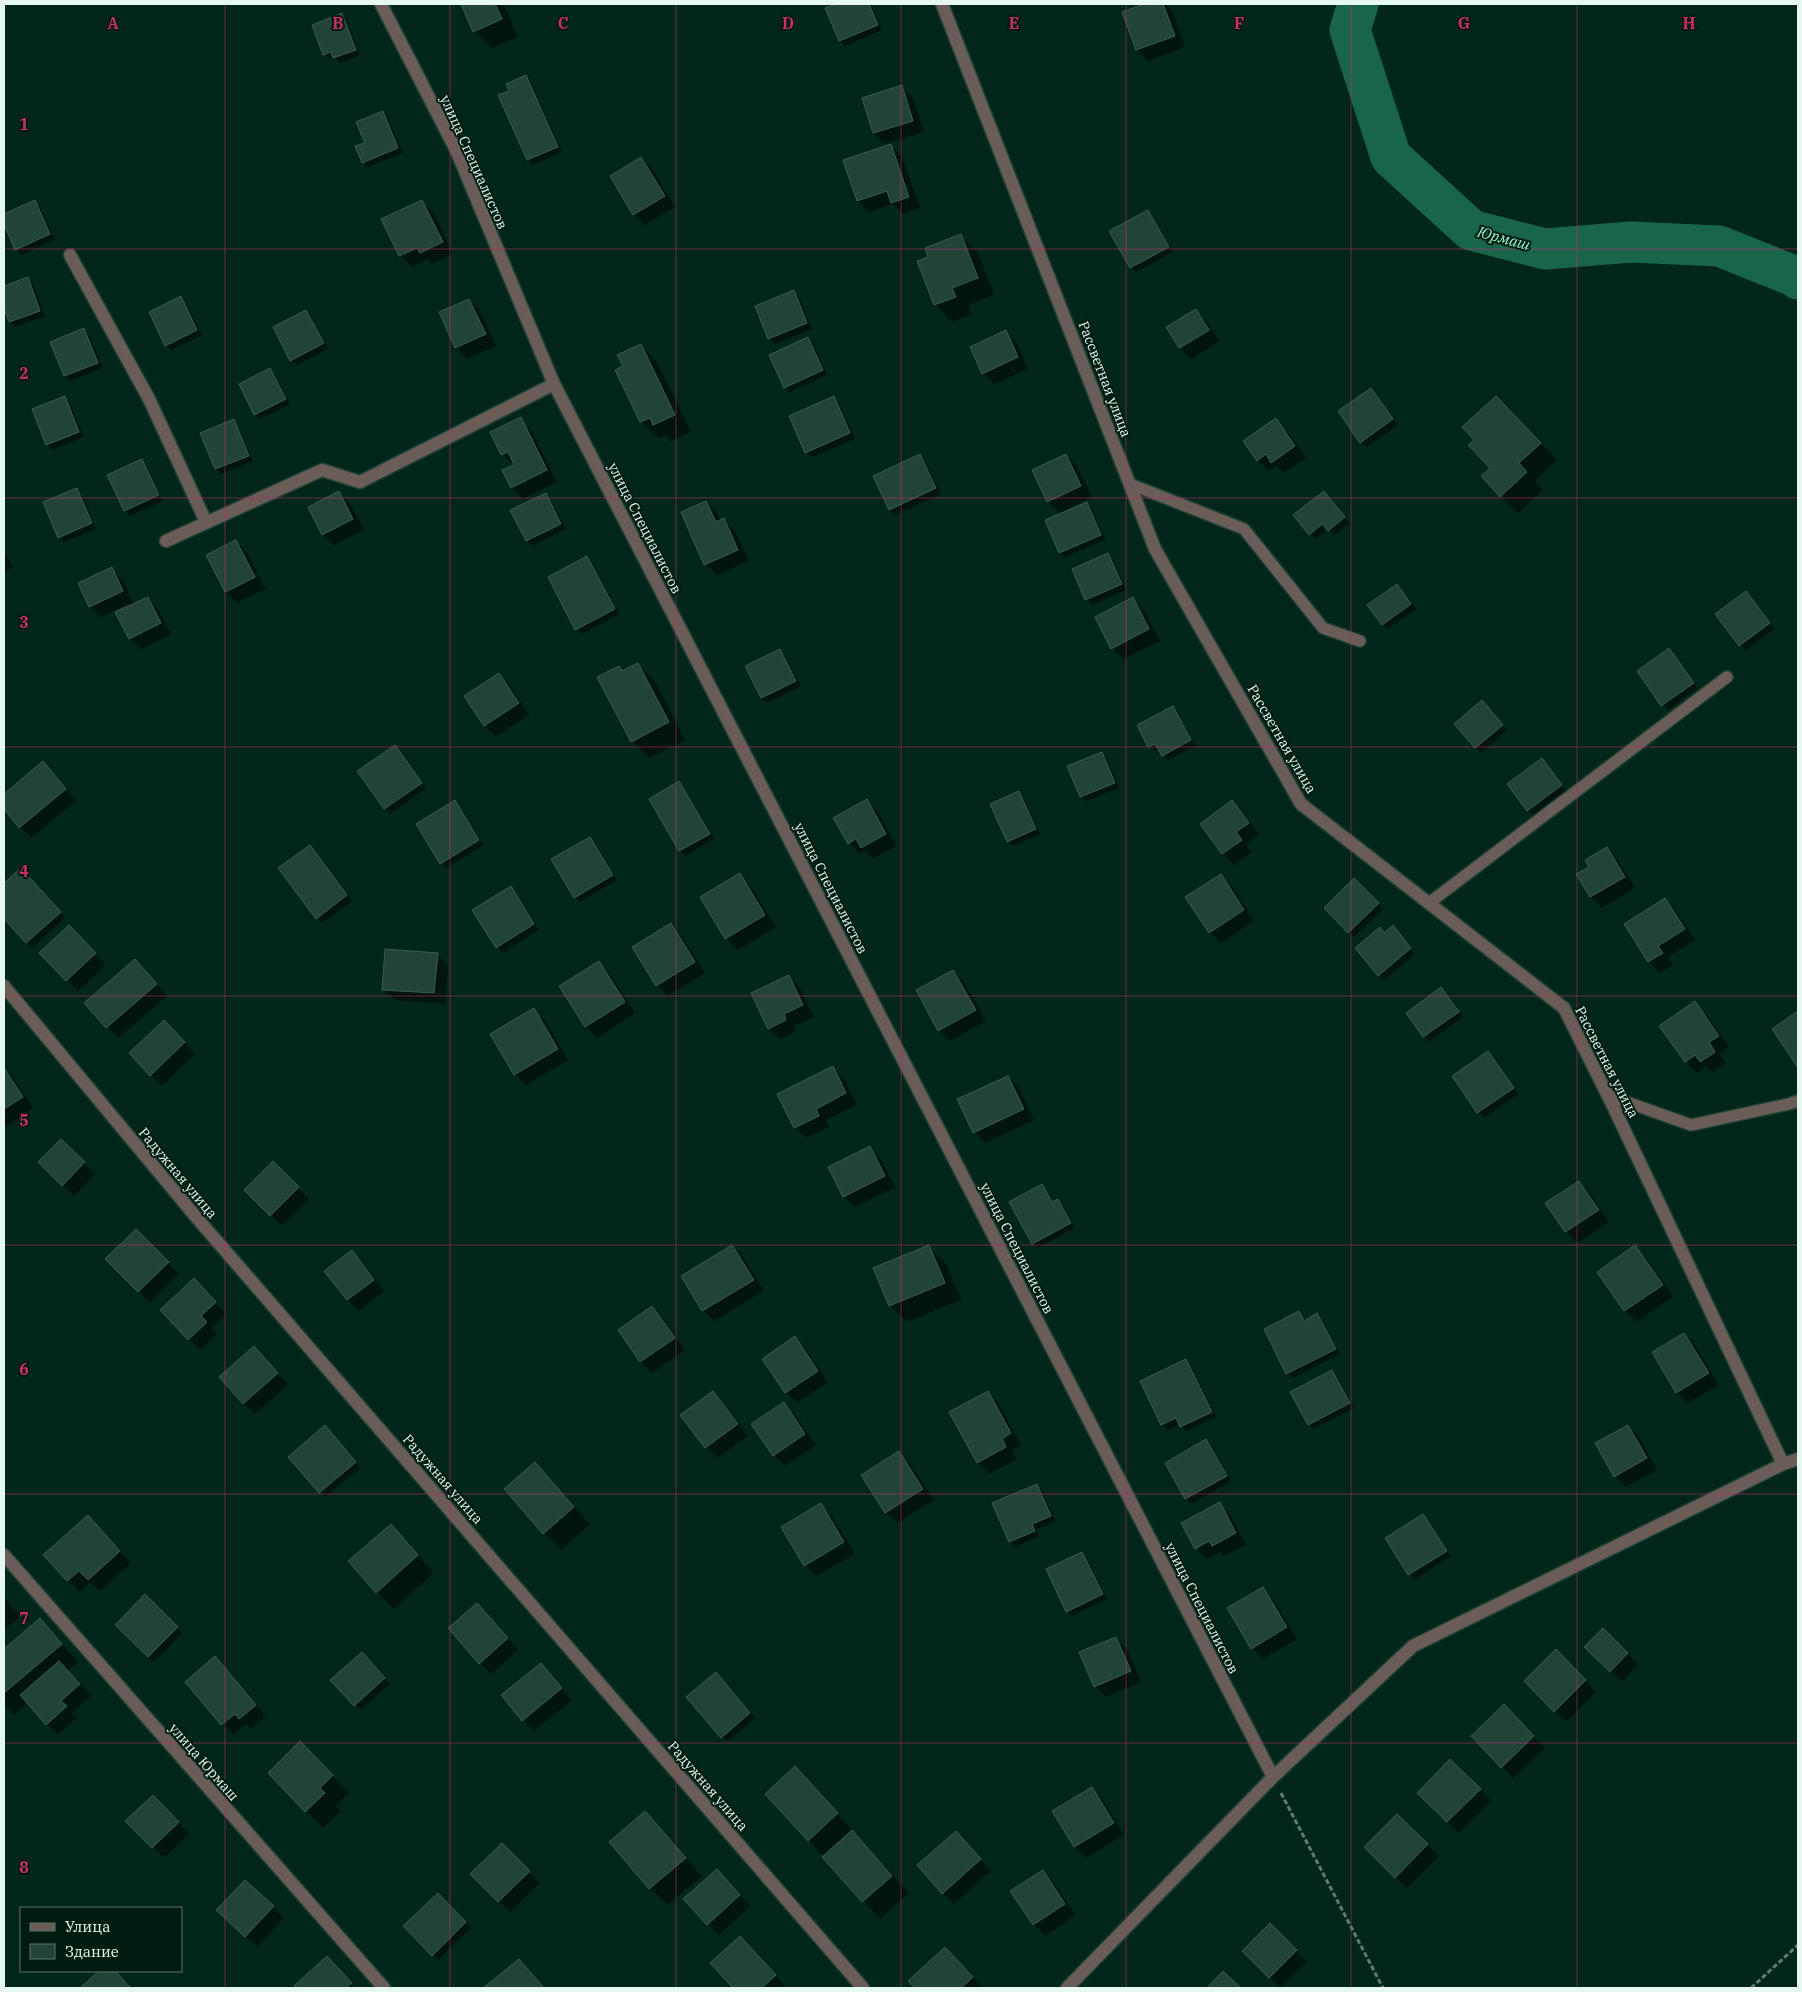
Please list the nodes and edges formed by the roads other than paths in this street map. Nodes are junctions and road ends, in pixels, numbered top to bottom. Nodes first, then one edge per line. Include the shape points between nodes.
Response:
1 (381, 4) edge
2 (942, 4) edge
3 (70, 255) dead end
4 (554, 384) junction
5 (1130, 484) junction
6 (206, 522) junction
7 (166, 541) dead end
8 (1360, 641) dead end
9 (1727, 677) dead end
10 (1429, 904) junction
11 (4, 986) edge
12 (1607, 1094) junction
13 (1798, 1101) edge
14 (1798, 1459) edge
15 (1783, 1464) junction
16 (4, 1555) edge
17 (1273, 1777) junction
18 (384, 1988) edge
19 (863, 1988) edge
20 (1067, 1988) edge

1 - 4 street, улица Специалистов via 456,150
2 - 5 street, Рассветная улица
3 - 6 street via 149,399
4 - 6 street via 360,482 322,470
4 - 17 street, улица Специалистов
5 - 8 lane via 1244,528 1323,628
5 - 10 street, Рассветная улица via 1155,549 1301,804
6 - 7 street
9 - 10 lane
10 - 12 street, Рассветная улица via 1564,1008
11 - 19 street, Радужная улица via 196,1217
12 - 13 lane via 1690,1125
12 - 15 street, Рассветная улица
14 - 15 street
15 - 17 street via 1413,1646
16 - 18 street, улица Юрмаш
17 - 20 street

